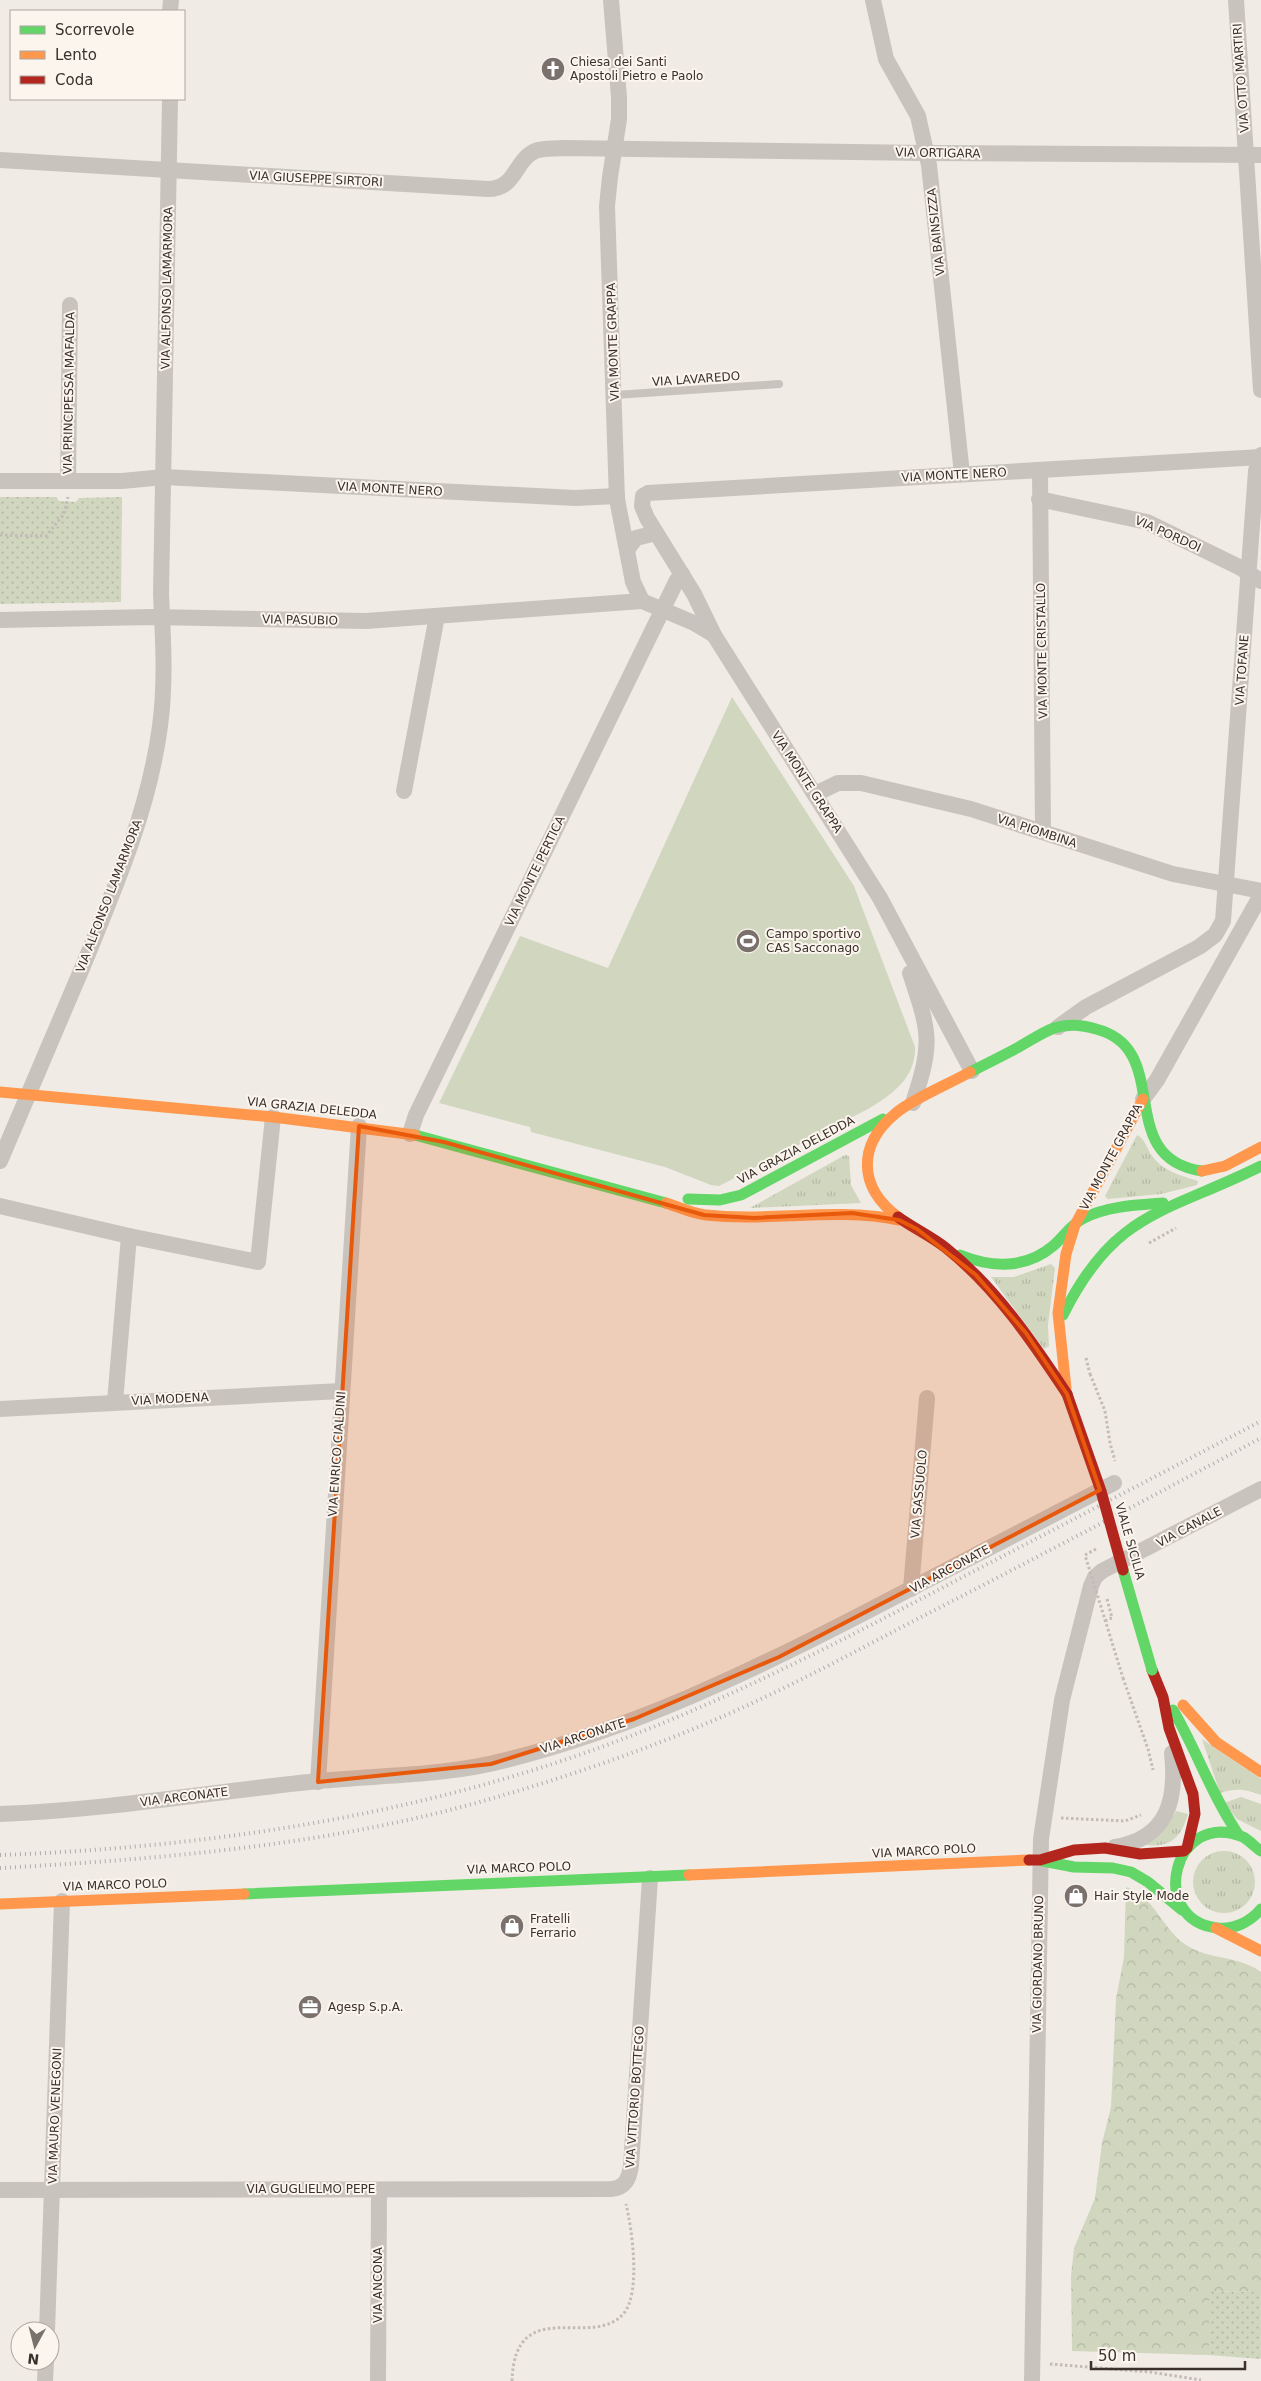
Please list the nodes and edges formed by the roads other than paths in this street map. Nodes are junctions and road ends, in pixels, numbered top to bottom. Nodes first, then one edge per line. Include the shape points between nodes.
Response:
1 (612, 0) edge
2 (873, 0) edge
3 (1236, 0) edge
4 (170, 100) edge
5 (614, 149) junction
6 (926, 153) junction
7 (1254, 155) edge
8 (0, 160) edge
9 (169, 170) junction
10 (70, 305) dead end
11 (779, 384) dead end
12 (1261, 390) edge
13 (615, 395) junction
14 (1261, 457) edge
15 (1040, 470) junction
16 (962, 474) junction
17 (164, 477) junction
18 (0, 481) edge
19 (68, 481) junction
20 (648, 493) joint
21 (617, 496) junction
22 (1039, 499) junction
23 (656, 532) junction
24 (628, 550) junction
25 (682, 574) junction
26 (1255, 577) edge
27 (642, 601) junction
28 (663, 609) junction
29 (437, 616) junction
30 (162, 617) junction
31 (0, 620) edge
32 (714, 635) junction
33 (404, 791) dead end
34 (815, 794) junction
35 (1043, 832) junction
36 (1226, 885) junction
37 (1261, 891) edge
38 (1261, 895) edge
39 (896, 930) junction
40 (1056, 1028) junction
41 (972, 1071) junction
42 (0, 1092) edge
43 (29, 1095) junction
44 (1143, 1098) junction
45 (913, 1103) junction
46 (897, 1112) junction
47 (273, 1118) junction
48 (359, 1126) junction
49 (410, 1134) junction
50 (1261, 1147) edge
51 (0, 1161) edge
52 (1261, 1166) edge
53 (615, 1188) junction
54 (1180, 1200) junction
55 (0, 1206) edge
56 (899, 1220) junction
57 (1074, 1224) junction
58 (128, 1236) junction
59 (950, 1251) junction
60 (1059, 1326) junction
61 (341, 1391) junction
62 (1066, 1394) junction
63 (927, 1398) dead end
64 (115, 1402) junction
65 (0, 1409) edge
66 (1114, 1483) dead end
67 (1261, 1488) edge
68 (1116, 1564) joint
69 (911, 1589) junction
70 (1152, 1670) junction
71 (1163, 1697) junction
72 (1169, 1728) junction
73 (1261, 1772) edge
74 (318, 1782) junction
75 (0, 1814) edge
76 (1242, 1836) junction
77 (1261, 1839) edge
78 (1105, 1848) junction
79 (1185, 1850) junction
80 (1261, 1851) edge
81 (1040, 1860) junction
82 (650, 1878) junction
83 (62, 1901) junction
84 (0, 1904) edge
85 (1261, 1909) edge
86 (1188, 1915) junction
87 (1216, 1928) junction
88 (1261, 1951) edge
89 (622, 2186) joint
90 (0, 2190) edge
91 (52, 2190) junction
92 (379, 2190) junction
93 (47, 2321) edge
94 (378, 2381) edge
95 (1032, 2381) edge

1 - 5 street, VIA MONTE GRAPPA via 619,97
2 - 6 street, VIA BAINSIZZA via 886,60 918,116
3 - 7 street, VIA OTTO MARTIRI
4 - 9 street, VIA ALFONSO LAMARMORA
5 - 6 street, VIA ORTIGARA
5 - 9 street, VIA GIUSEPPE SIRTORI via 539,150 526,158 509,183 494,189
5 - 13 street, VIA MONTE GRAPPA via 607,206
6 - 7 street, VIA ORTIGARA
6 - 16 street, VIA BAINSIZZA
7 - 12 street
8 - 9 street, VIA GIUSEPPE SIRTORI
9 - 17 street, VIA ALFONSO LAMARMORA
10 - 19 street, VIA PRINCIPESSA MAFALDA
11 - 13 lane, VIA LAVAREDO
13 - 21 street, VIA MONTE GRAPPA
14 - 15 street, VIA MONTE NERO
14 - 26 street, VIA TOFANE via 1256,470
15 - 16 street, VIA MONTE NERO
15 - 22 street, VIA MONTE CRISTALLO
16 - 20 street, VIA MONTE NERO
17 - 19 street, VIA PRINCIPESSA MAFALDA
17 - 21 street, VIA MONTE NERO via 575,498
17 - 30 street, VIA ALFONSO LAMARMORA
18 - 19 street, VIA PRINCIPESSA MAFALDA
20 - 23 street, VIA MONTE GRAPPA via 643,496 642,506
21 - 24 street, VIA MONTE GRAPPA
22 - 26 street, VIA PORDOI via 1147,522
22 - 35 street, VIA MONTE CRISTALLO
23 - 24 street via 636,538
23 - 25 street, VIA MONTE GRAPPA
24 - 27 street, VIA MONTE GRAPPA via 633,582
25 - 28 street, VIA MONTE PERTICA
25 - 32 street, VIA MONTE GRAPPA
26 - 36 street, VIA TOFANE
27 - 28 street, VIA MONTE GRAPPA
27 - 29 street, VIA PASUBIO
28 - 32 street, VIA MONTE GRAPPA
28 - 49 street, VIA MONTE PERTICA via 416,1115
29 - 30 street, VIA PASUBIO via 366,621
29 - 33 street
30 - 31 street, VIA PASUBIO
30 - 43 street, VIA ALFONSO LAMARMORA via 162,713 152,774 142,810 105,913
32 - 34 street, VIA MONTE GRAPPA
34 - 35 street, VIA PIOMBINA via 841,782 861,783 958,806
34 - 39 street, VIA MONTE GRAPPA
35 - 36 street, VIA PIOMBINA via 1173,874
36 - 37 street, VIA PIOMBINA
36 - 40 street, VIA TOFANE via 1223,921 1211,939 1086,1007
38 - 44 street via 1157,1080
39 - 41 street, VIA MONTE GRAPPA
39 - 45 street, VIA MONTE GRAPPA via 927,1026 926,1059
40 - 41 main road, VIA MONTE GRAPPA
40 - 44 main road, VIA MONTE GRAPPA via 1091,1027 1120,1040 1137,1064
41 - 45 main road, VIA MONTE GRAPPA
42 - 43 main road, VIA GRAZIA DELEDDA
43 - 47 main road, VIA GRAZIA DELEDDA
43 - 51 street, VIA ALFONSO LAMARMORA
44 - 50 main road via 1148,1125 1162,1151 1187,1169 1214,1170
44 - 57 main road, VIA MONTE GRAPPA
45 - 46 main road, VIA MONTE GRAPPA
46 - 53 main road, VIA GRAZIA DELEDDA via 731,1199 695,1200
46 - 56 main road, VIA MONTE GRAPPA via 872,1138 867,1164 872,1188
47 - 48 main road, VIA GRAZIA DELEDDA
47 - 58 street via 258,1262
48 - 49 main road, VIA GRAZIA DELEDDA
48 - 61 street, VIA ENRICO CIALDINI
49 - 53 main road, VIA GRAZIA DELEDDA
52 - 54 main road via 1218,1187
53 - 56 main road, VIA GRAZIA DELEDDA via 690,1211 722,1217 835,1213
54 - 57 main road via 1122,1207 1084,1217
54 - 60 main road via 1133,1224 1105,1248 1080,1280
55 - 58 street
56 - 59 main road, VIA MONTE GRAPPA
57 - 59 main road, VIA MONTE GRAPPA via 1045,1252 1010,1266 983,1265
57 - 60 main road, VIA MONTE GRAPPA via 1061,1281
58 - 64 street
59 - 62 main road, VIA MONTE GRAPPA via 1011,1312
60 - 62 main road, VIA MONTE GRAPPA
61 - 64 street, VIA MODENA
61 - 74 street, VIA ENRICO CIALDINI
62 - 70 main road, VIALE SICILIA, bridge via 1091,1459
63 - 69 street, VIA SASSUOLO
64 - 65 street, VIA MODENA
66 - 69 street, VIA ARCONATE
67 - 68 street, VIA CANALE
68 - 81 street, VIA GIORDANO BRUNO via 1096,1577 1084,1609 1061,1707
69 - 74 street, VIA ARCONATE via 728,1682 581,1738 509,1760 477,1766
70 - 71 main road, VIALE SICILIA
70 - 73 main road via 1208,1735
71 - 72 main road
71 - 76 main road via 1189,1737 1220,1808
72 - 78 street via 1174,1780 1168,1810 1155,1828 1142,1838
72 - 79 main road via 1195,1806
74 - 75 street, VIA ARCONATE via 63,1811
76 - 77 main road
76 - 79 main road via 1222,1832 1206,1835
76 - 80 main road
78 - 79 main road, VIA MARCO POLO via 1140,1854
78 - 81 main road, VIA MARCO POLO via 1074,1850
79 - 86 main road via 1174,1871 1174,1887
81 - 82 main road, VIA MARCO POLO
81 - 86 main road, VIA MARCO POLO via 1131,1872
81 - 95 street, VIA GIORDANO BRUNO
82 - 83 main road, VIA MARCO POLO
82 - 89 street, VIA VITTORIO BOTTEGO via 631,2166
83 - 84 main road, VIA MARCO POLO
83 - 91 street, VIA MAURO VENEGONI
85 - 87 main road via 1246,1923
86 - 87 main road, VIA MARCO POLO via 1201,1924
87 - 88 main road
89 - 92 street, VIA GUGLIELMO PEPE via 611,2189
90 - 91 street, VIA GUGLIELMO PEPE
91 - 92 street, VIA GUGLIELMO PEPE
91 - 93 street, VIA MAURO VENEGONI
92 - 94 street, VIA ANCONA

